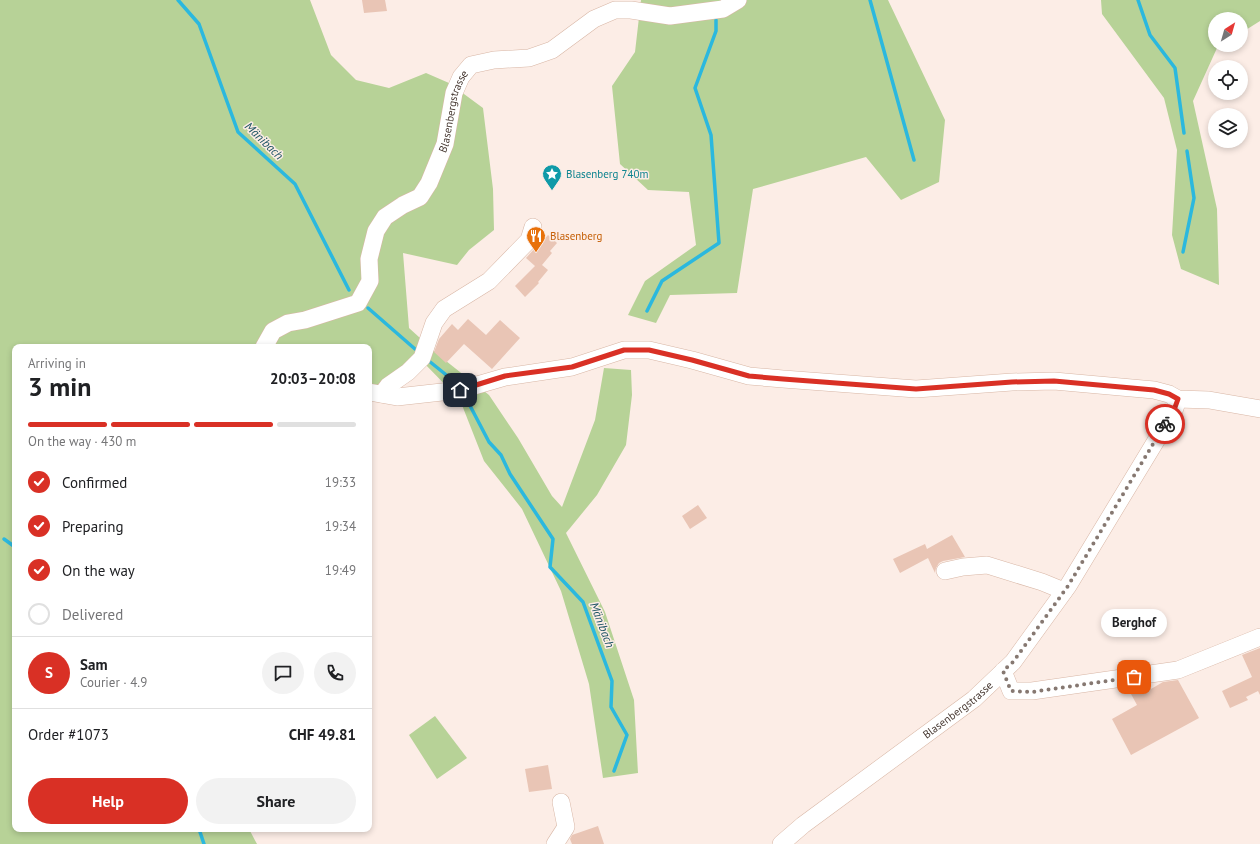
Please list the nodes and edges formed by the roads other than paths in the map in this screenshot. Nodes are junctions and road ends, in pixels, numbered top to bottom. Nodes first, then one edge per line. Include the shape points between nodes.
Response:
1 (738, 0) edge
2 (534, 227) dead end
3 (266, 344) edge
4 (375, 393) edge
5 (1178, 399) junction
6 (1260, 409) edge
7 (945, 571) dead end
8 (1064, 591) junction
9 (1260, 638) edge
10 (1003, 671) junction
11 (1011, 691) junction
12 (974, 699) junction
13 (561, 802) dead end
14 (555, 844) edge
15 (781, 844) edge

1 - 3 street, Blasenbergstrasse via 723,9 670,16 615,10 594,19 552,50 529,58 494,60 471,65 460,77 454,93 445,144 429,183 420,197 385,217 376,231 369,259 370,281 358,303 288,323 273,331
2 - 4 street via 529,240 489,281 444,309 434,323 422,358 408,372
4 - 5 street via 397,397 460,390 505,376 572,367 624,350 649,350 749,376 916,389 1054,381 1154,390
5 - 6 street via 1209,400
5 - 8 street, Blasenbergstrasse via 1170,417
7 - 8 street via 987,565
8 - 10 street, Blasenbergstrasse via 1013,662
9 - 11 street via 1178,670 1032,692
10 - 11 street
10 - 12 street, Blasenbergstrasse
11 - 12 street
12 - 15 street, Blasenbergstrasse
13 - 14 street via 566,827

